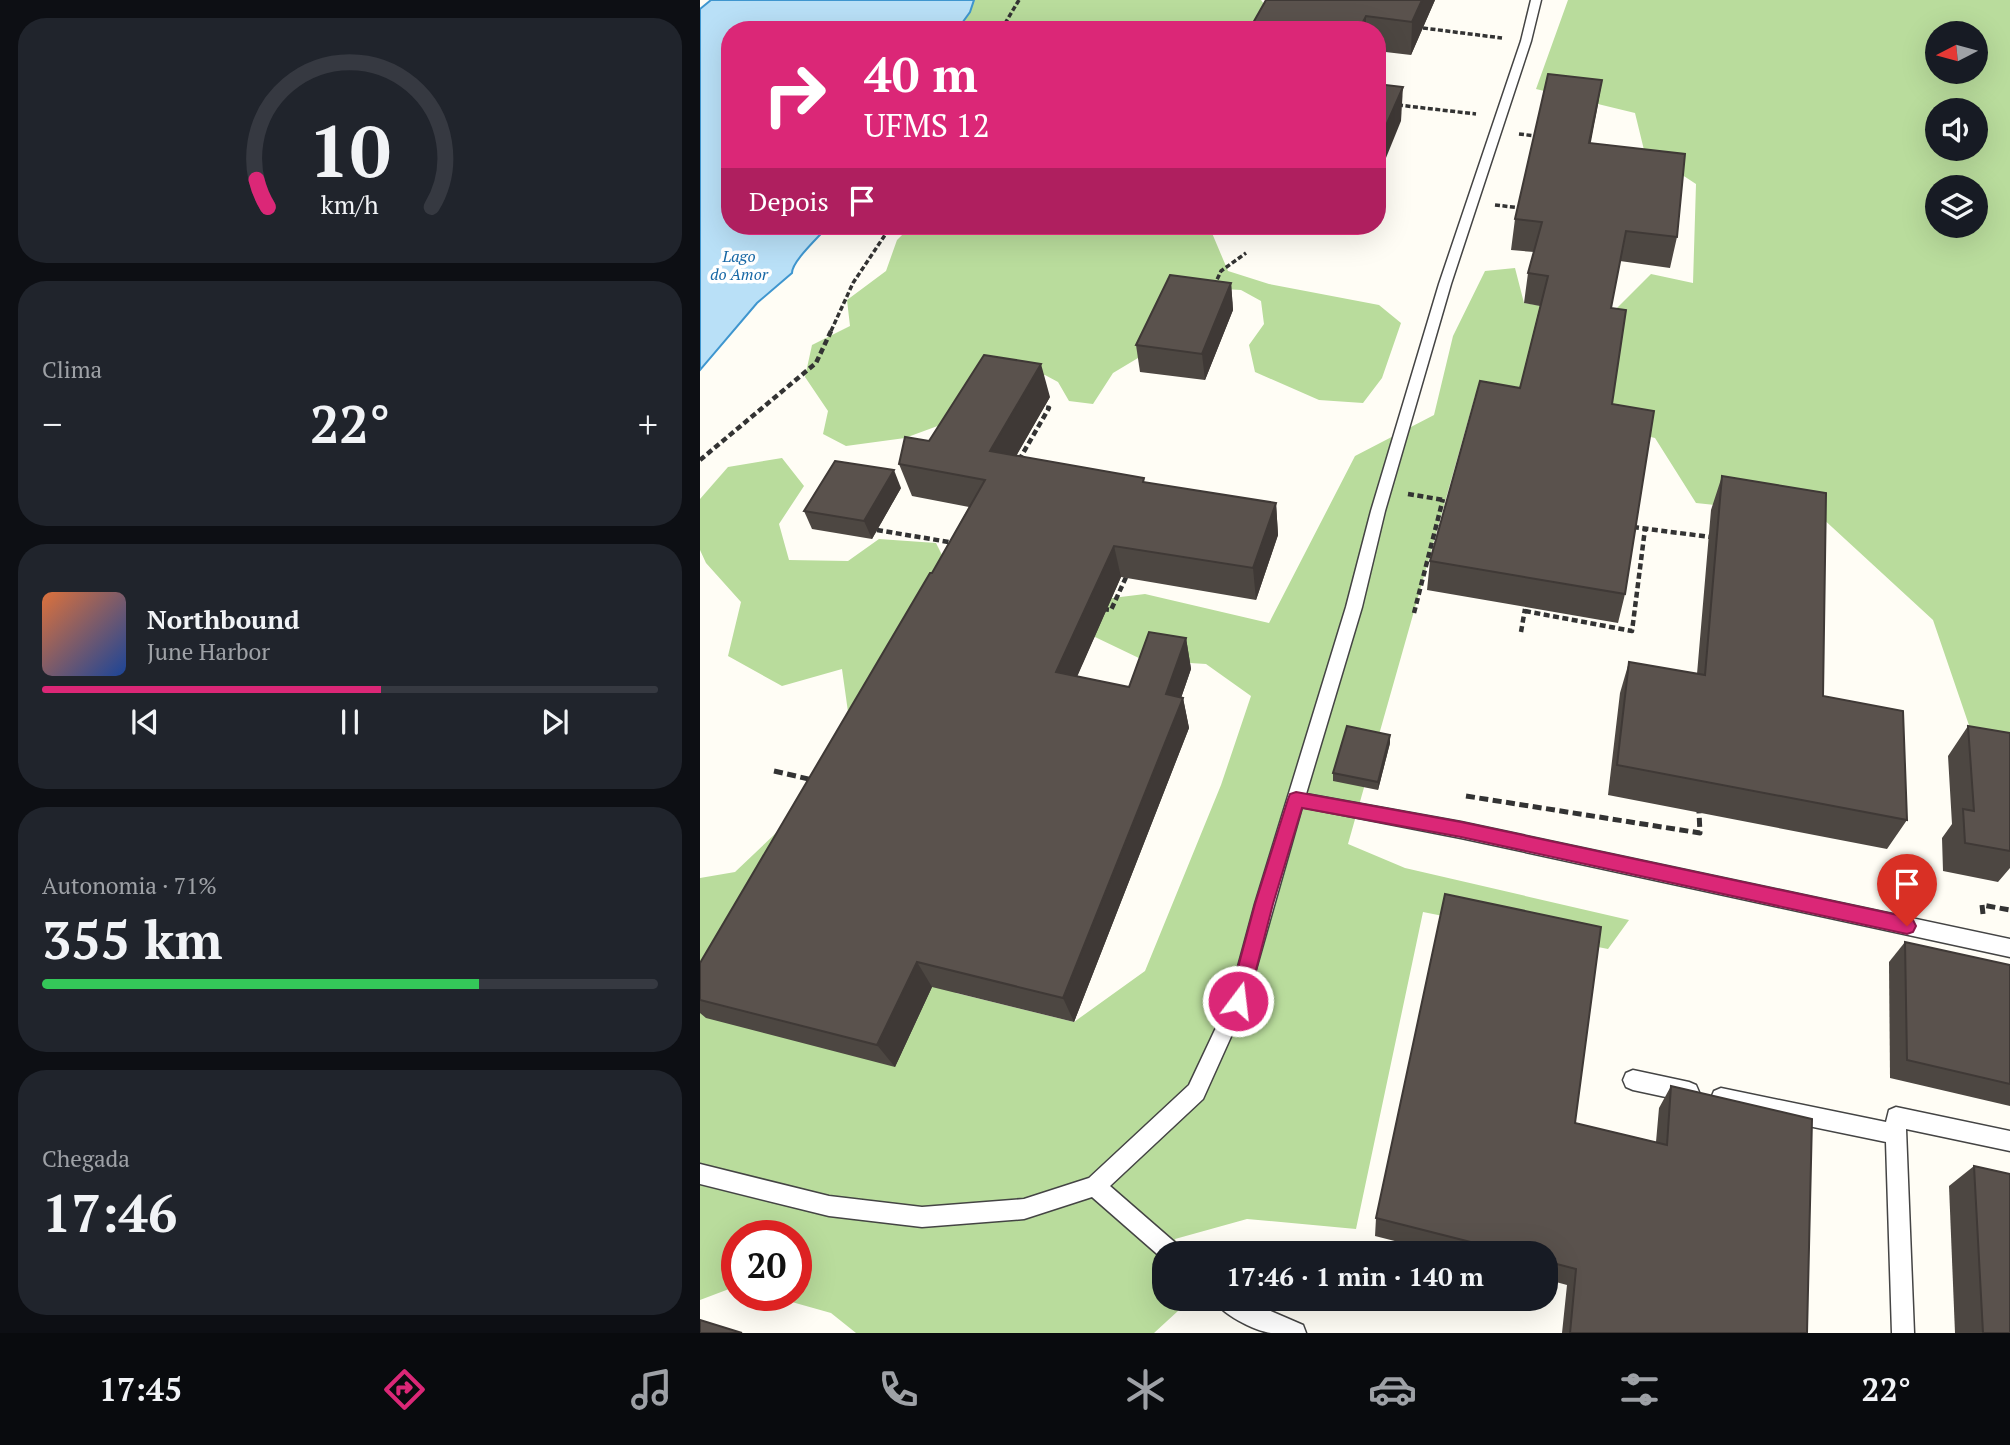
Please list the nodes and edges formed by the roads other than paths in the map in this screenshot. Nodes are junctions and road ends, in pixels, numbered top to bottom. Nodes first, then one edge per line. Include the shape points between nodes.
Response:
1 (1536, 0) edge
2 (1296, 799) junction
3 (2010, 948) edge
4 (1633, 1080) dead end
5 (1896, 1134) junction
6 (2010, 1141) edge
7 (700, 1174) edge
8 (1095, 1186) junction
9 (1158, 1241) edge
10 (1244, 1311) edge
11 (1295, 1333) edge
12 (1903, 1333) edge

1 - 2 lane via 1445,284
2 - 3 lane
2 - 8 lane via 1238,1001 1196,1092
4 - 5 lane
5 - 6 lane via 1896,1117
5 - 12 lane
7 - 8 lane via 829,1206 922,1217 1024,1209
8 - 9 lane
10 - 11 lane

